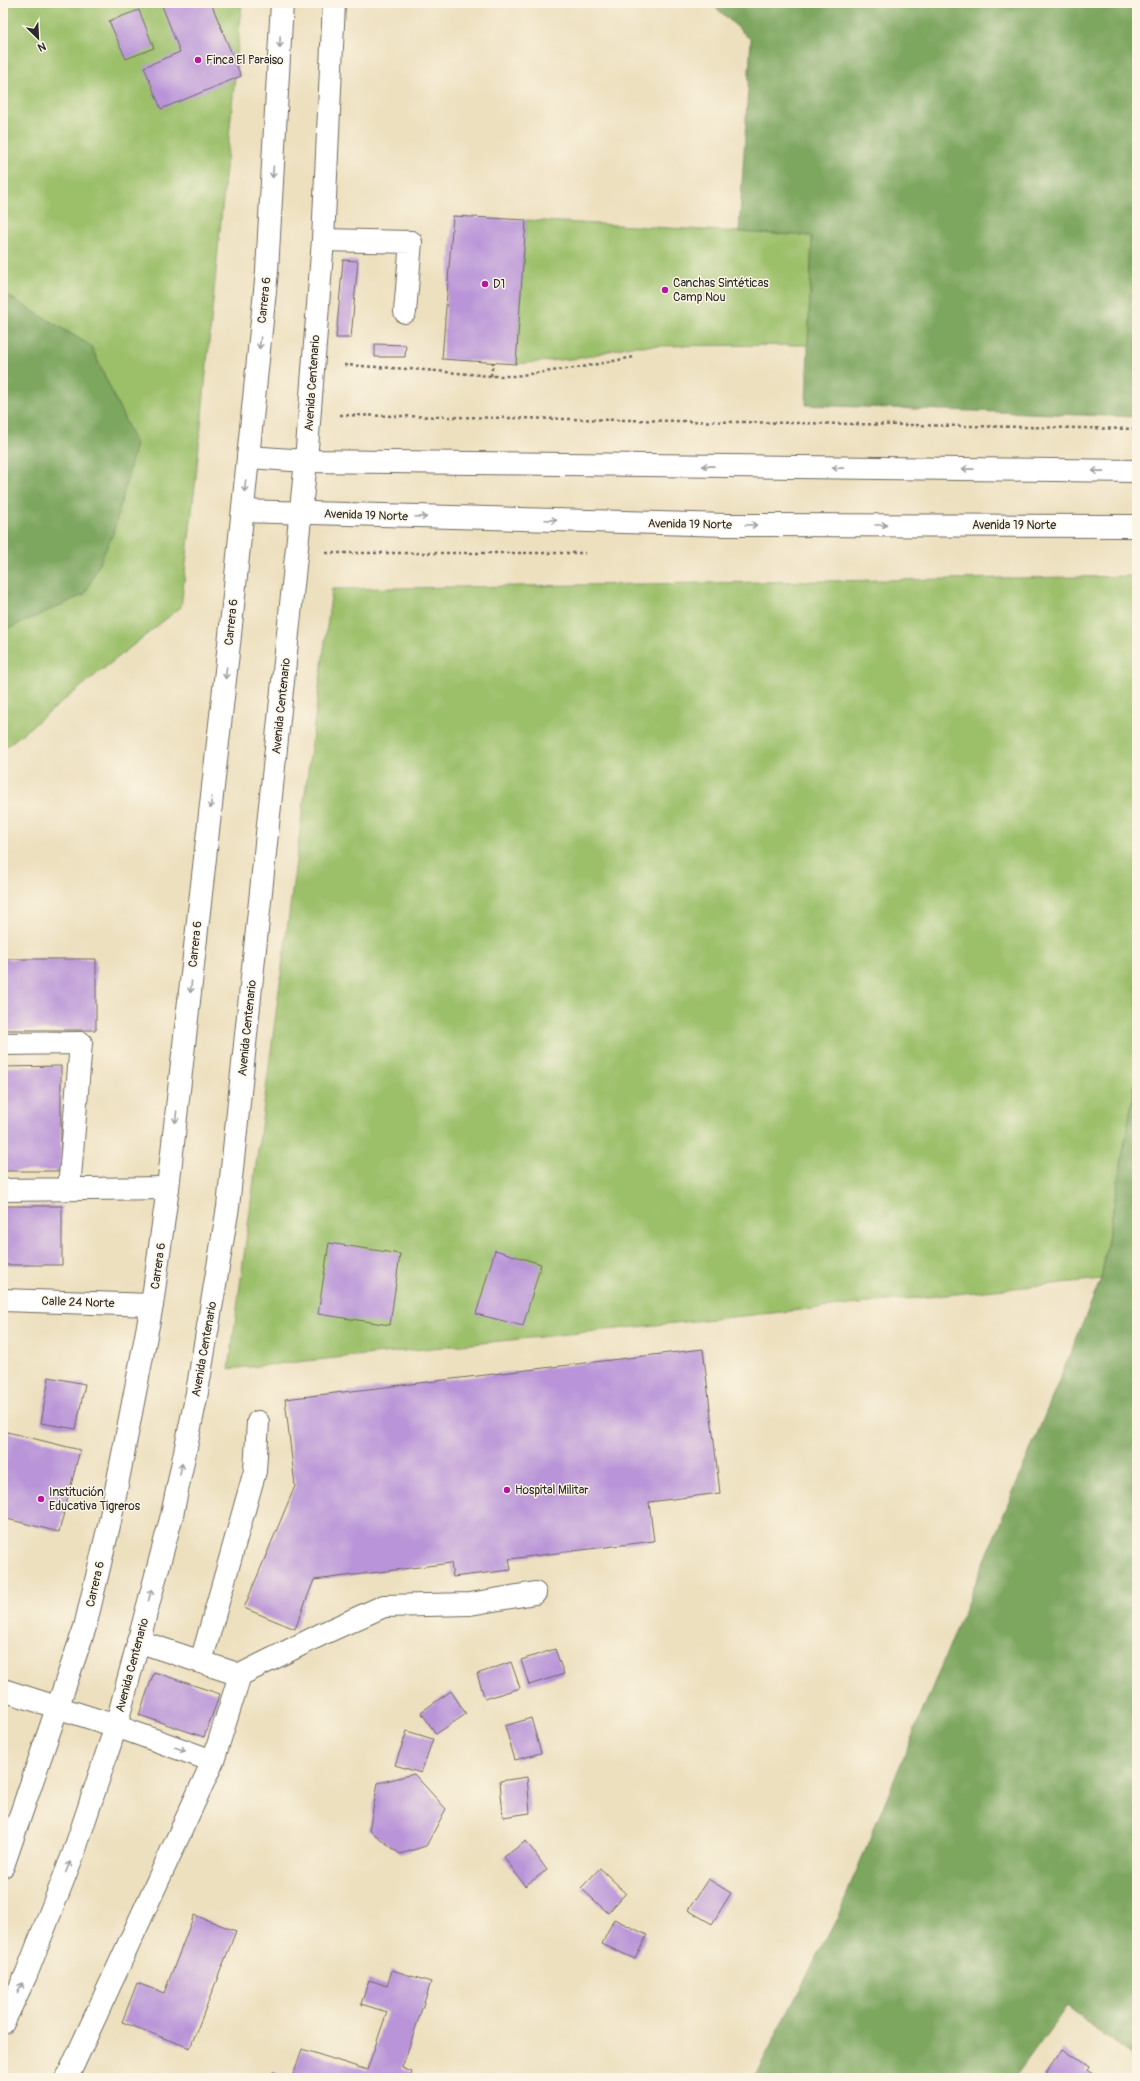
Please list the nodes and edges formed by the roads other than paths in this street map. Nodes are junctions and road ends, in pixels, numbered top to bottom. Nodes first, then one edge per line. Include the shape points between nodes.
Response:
1 (282, 3) edge
2 (334, 3) edge
3 (323, 240) junction
4 (405, 312) dead end
5 (248, 457) junction
6 (306, 461) junction
7 (1137, 471) edge
8 (242, 510) junction
9 (301, 514) junction
10 (1137, 526) edge
11 (3, 1044) edge
12 (168, 1188) junction
13 (3, 1190) edge
14 (69, 1190) junction
15 (3, 1300) edge
16 (152, 1305) junction
17 (258, 1422) dead end
18 (534, 1593) dead end
19 (138, 1641) junction
20 (201, 1662) junction
21 (240, 1675) junction
22 (3, 1690) edge
23 (58, 1708) junction
24 (116, 1726) junction
25 (213, 1761) junction
26 (3, 1866) edge
27 (3, 2023) edge
28 (67, 2078) edge

1 -> 5 main road, Carrera 6 via 267,271
2 - 3 main road, Avenida Centenario
3 - 4 main road via 411,242
3 - 6 main road, Avenida Centenario
5 - 6 main road
5 -> 8 main road, Carrera 6
7 -> 6 main road
6 - 9 main road, Avenida Centenario
8 - 9 main road, Avenida 19 Norte
8 -> 12 main road, Carrera 6
9 -> 10 main road, Avenida 19 Norte via 727,525
19 -> 9 main road, Avenida Centenario via 172,1515 196,1398 228,1207
11 - 14 main road via 81,1043
12 - 14 main road
12 - 16 main road, Carrera 6
13 - 14 main road
15 - 16 main road, Calle 24 Norte
16 - 23 main road, Carrera 6 via 108,1528 85,1627
17 - 20 main road via 254,1471
18 - 21 main road via 470,1604 384,1606
19 - 20 main road
19 - 24 main road, Avenida Centenario
20 - 21 main road
21 - 25 main road
22 - 23 main road
23 - 24 main road
23 - 26 main road, Carrera 6
24 -> 25 main road
27 -> 24 main road, Avenida Centenario via 26,1975 74,1852
25 - 28 main road

